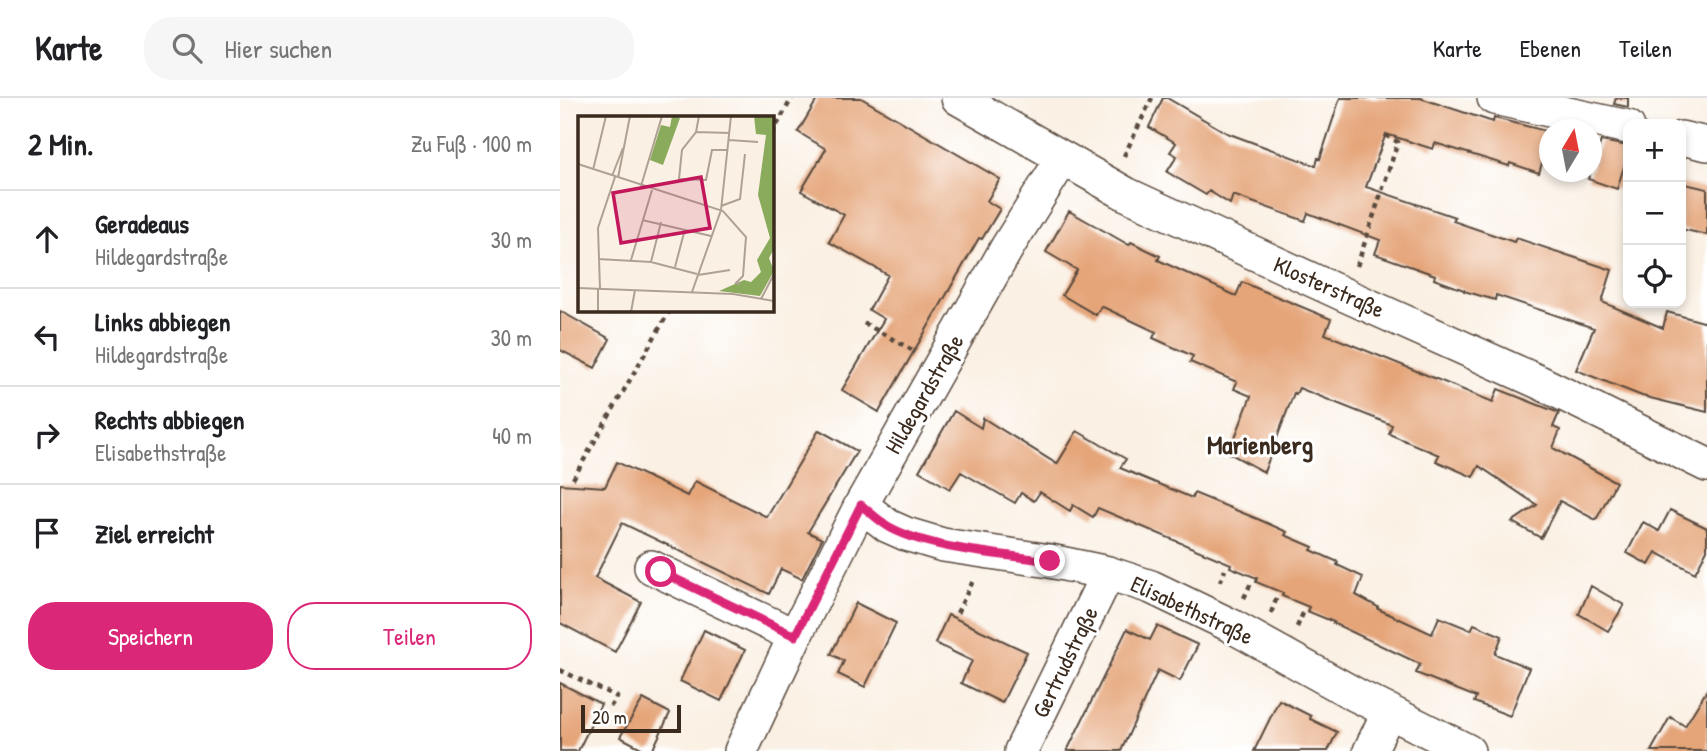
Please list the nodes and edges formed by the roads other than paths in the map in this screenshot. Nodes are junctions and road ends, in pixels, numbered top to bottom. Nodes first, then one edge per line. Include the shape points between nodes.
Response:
1 (958, 98) edge
2 (1494, 98) edge
3 (1623, 126) edge
4 (1686, 139) edge
5 (1707, 144) edge
6 (1063, 158) junction
7 (1707, 465) edge
8 (861, 505) junction
9 (651, 567) dead end
10 (1108, 573) junction
11 (795, 636) junction
12 (1390, 711) junction
13 (741, 751) edge
14 (1021, 751) edge
15 (1370, 751) edge
16 (1468, 751) edge

1 - 6 street, Klosterstraße
2 - 3 street
4 - 5 street
6 - 7 street, Klosterstraße via 1126,194 1539,382
6 - 8 street, Hildegardstraße
8 - 10 street, Elisabethstraße via 888,526 943,545
8 - 11 street, Hildegardstraße
9 - 11 street
10 - 12 street, Elisabethstraße via 1151,587 1230,625
10 - 14 street, Gertrudstraße
11 - 13 street, Hildegardstraße
12 - 15 street
12 - 16 street, Elisabethstraße

